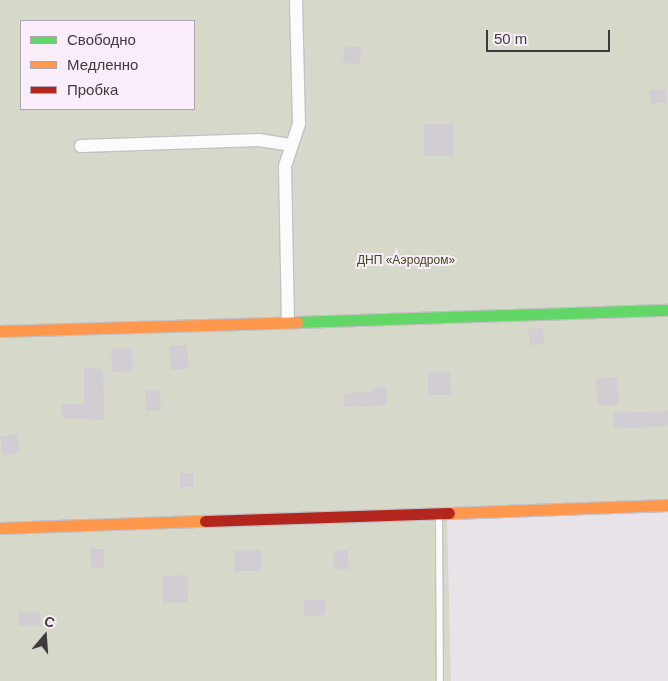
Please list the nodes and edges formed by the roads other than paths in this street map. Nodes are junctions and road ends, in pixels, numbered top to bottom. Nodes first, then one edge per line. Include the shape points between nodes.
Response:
1 (296, 0) edge
2 (292, 145) junction
3 (81, 146) dead end
4 (668, 310) edge
5 (288, 322) junction
6 (0, 331) edge
7 (668, 505) edge
8 (439, 514) junction
9 (0, 528) edge
10 (440, 681) edge

1 - 2 street via 299,124
2 - 3 street via 260,140
2 - 5 street via 285,166
4 - 5 street
5 - 6 street
7 - 8 street
8 - 9 street
8 - 10 lane

